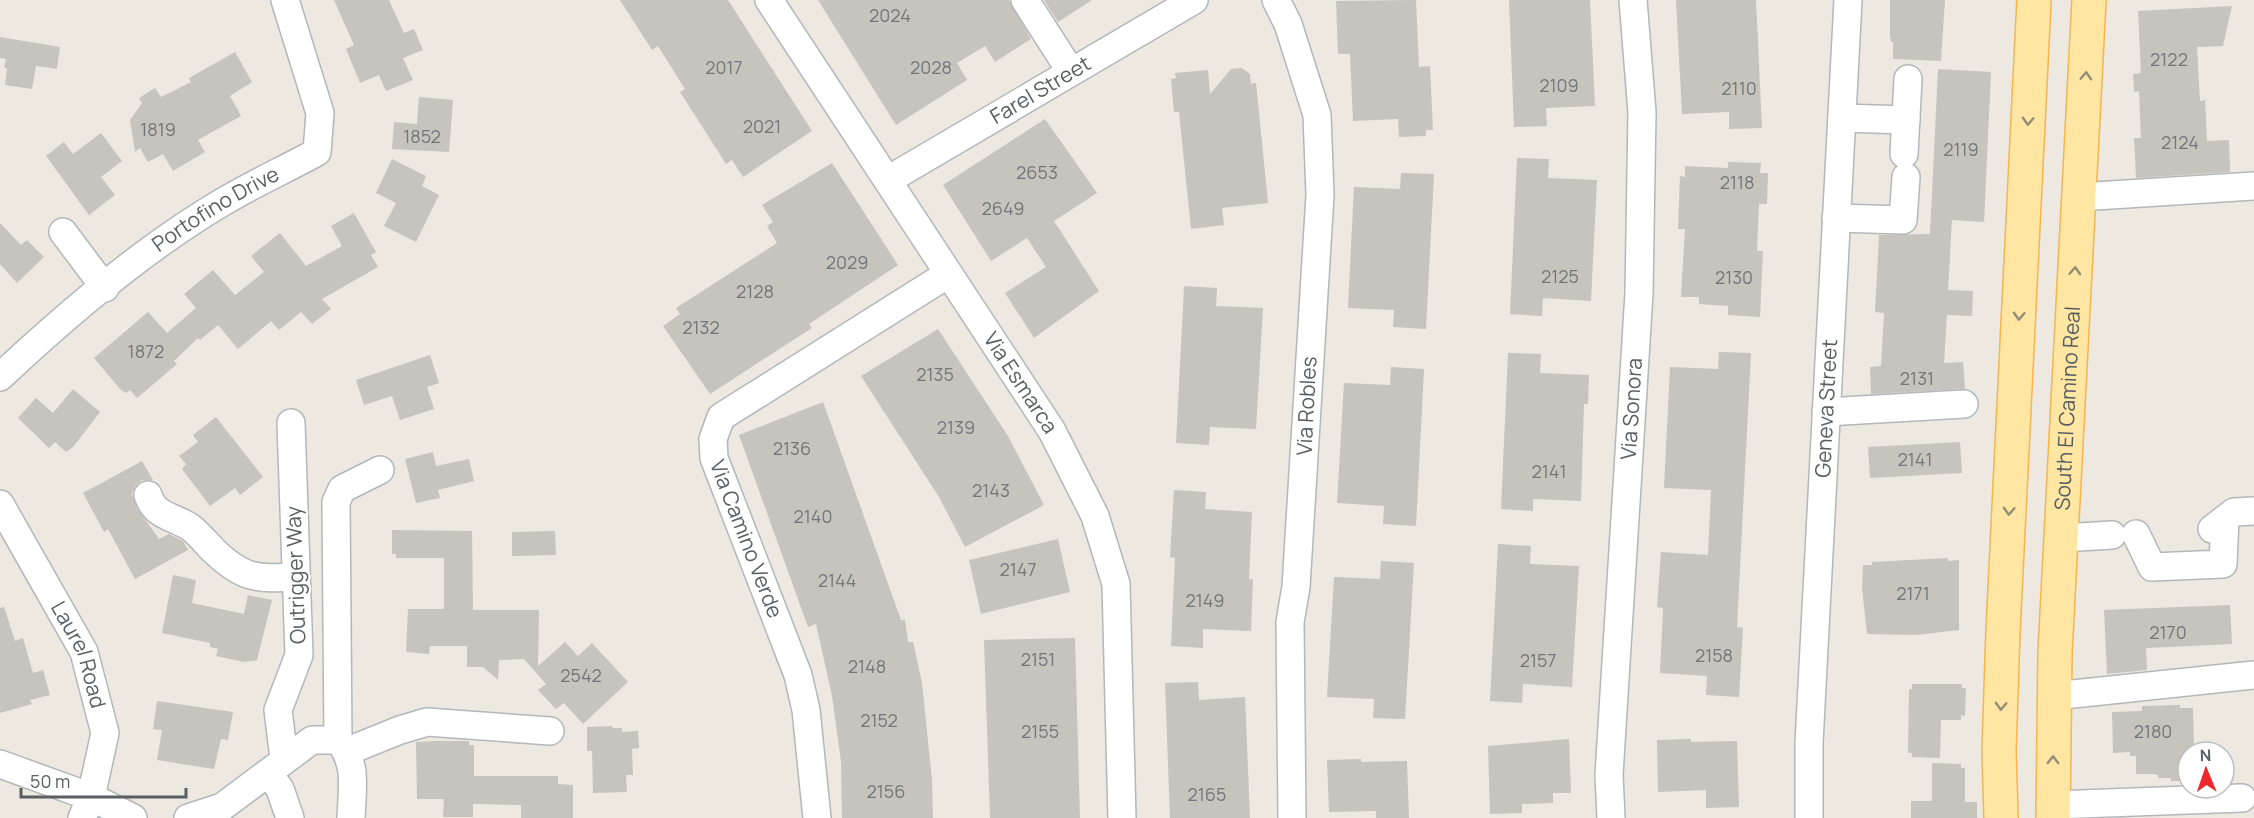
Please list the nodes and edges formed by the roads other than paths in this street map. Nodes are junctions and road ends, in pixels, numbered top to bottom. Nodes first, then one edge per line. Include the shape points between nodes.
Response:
1 (285, 0) edge
2 (769, 0) edge
3 (1025, 0) edge
4 (1194, 0) edge
5 (1276, 0) edge
6 (1633, 0) edge
7 (1848, 0) edge
8 (2034, 0) edge
9 (2089, 0) edge
10 (1071, 72) junction
11 (1908, 79) dead end
12 (1842, 118) junction
13 (1906, 120) junction
14 (888, 180) junction
15 (2254, 186) edge
16 (2079, 197) junction
17 (1836, 218) junction
18 (63, 232) dead end
19 (948, 274) junction
20 (105, 288) junction
21 (0, 376) edge
22 (1964, 404) dead end
23 (1826, 412) junction
24 (291, 423) dead end
25 (380, 470) dead end
26 (148, 495) dead end
27 (0, 504) edge
28 (2254, 511) edge
29 (2062, 538) junction
30 (296, 577) junction
31 (2254, 675) edge
32 (2054, 696) junction
33 (550, 732) dead end
34 (343, 746) junction
35 (0, 764) edge
36 (276, 766) junction
37 (2242, 798) dead end
38 (87, 808) edge
39 (2053, 812) edge
40 (134, 818) edge
41 (188, 818) edge
42 (290, 818) edge
43 (351, 818) edge
44 (817, 818) edge
45 (1122, 818) edge
46 (1292, 818) edge
47 (1611, 818) edge
48 (1809, 818) edge
49 (2001, 818) edge

1 - 20 street, Portofino Drive via 320,113 317,152 227,200 140,259
2 - 14 street, Via Esmarca
3 - 10 street
4 - 10 street, Farel Street
5 - 46 street, Via Robles via 1288,24 1317,115 1320,195 1296,587 1290,622
6 - 47 street, Via Sonora via 1642,112 1639,293 1609,775
7 - 12 street, Geneva Street
8 -> 49 main road via 2003,631
16 -> 9 main road, South El Camino Real
10 - 14 street, Farel Street
11 - 13 street
12 - 13 street
12 - 17 street, Geneva Street
13 - 17 street via 1903,220
14 - 19 street, Via Esmarca
15 - 16 street
29 -> 16 main road, South El Camino Real
17 - 23 street, Geneva Street
18 - 20 street
19 - 44 street, Via Camino Verde via 721,417 713,439 714,458 798,675 806,710
19 - 45 street, Via Esmarca via 1052,431 1098,528 1116,584
20 - 21 street, Portofino Drive
22 - 23 street
23 - 48 street, Geneva Street via 1809,743
24 - 30 street, Outrigger Way
25 - 34 street via 342,489 336,502
26 - 30 street via 151,505 166,518 189,527 233,569 264,579
27 - 38 street, Laurel Road via 84,651 105,733
28 - 29 street via 2234,512 2218,524 2223,564 2152,567 2124,534
29 - 32 main road, South El Camino Real
30 - 36 street, Outrigger Way via 299,655 278,710
31 - 32 street
39 -> 32 main road, South El Camino Real
33 - 34 street via 427,722
34 - 36 street via 312,740
34 - 43 street via 353,768
35 - 38 street
36 - 41 street via 222,807
36 - 42 street
37 - 39 street
38 - 40 street

